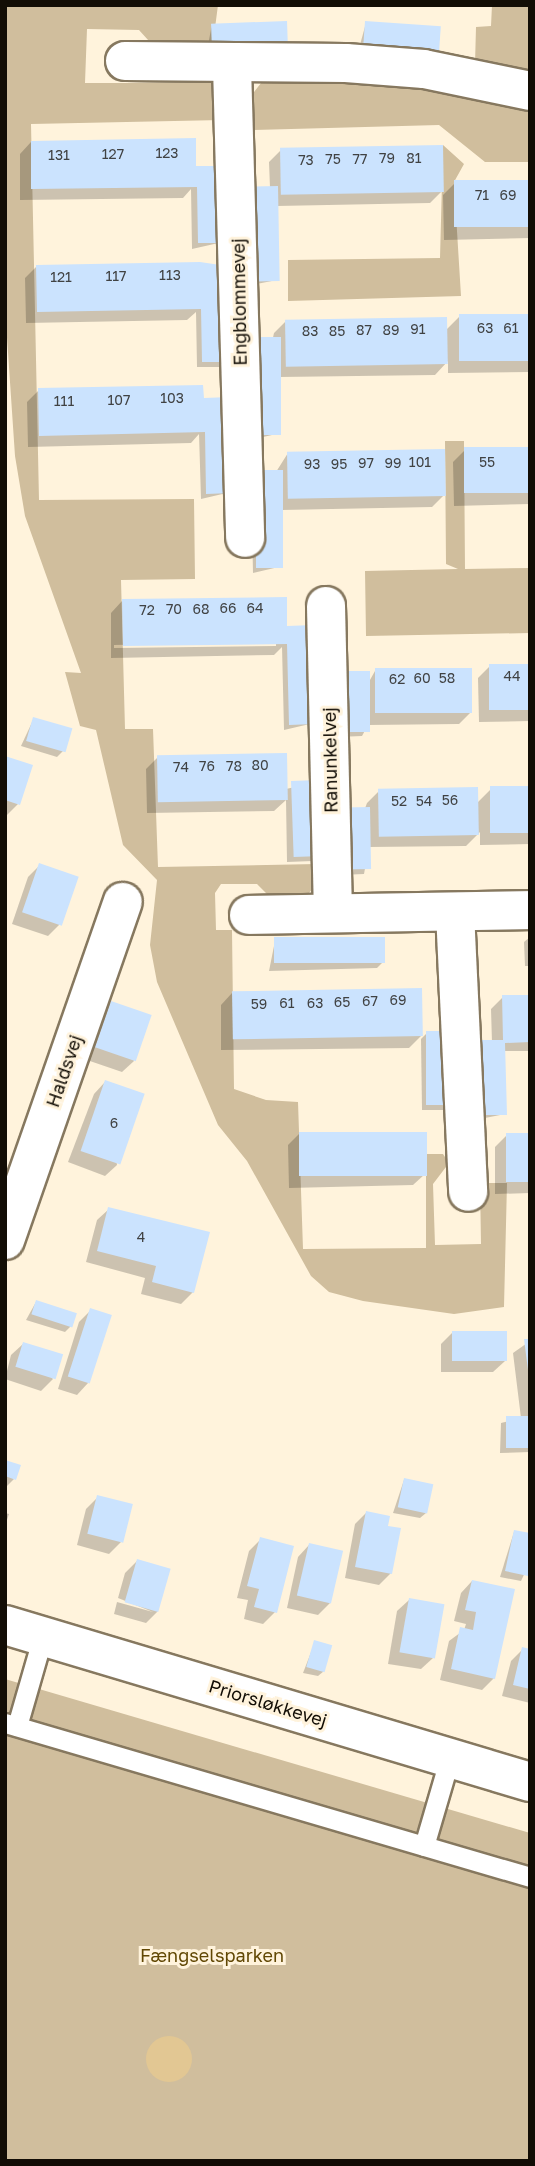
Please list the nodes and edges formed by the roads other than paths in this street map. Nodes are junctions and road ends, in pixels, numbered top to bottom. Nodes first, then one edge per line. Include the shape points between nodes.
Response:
1 (125, 61) dead end
2 (232, 66) junction
3 (530, 91) edge
4 (245, 538) dead end
5 (326, 606) dead end
6 (123, 902) dead end
7 (530, 910) edge
8 (455, 912) junction
9 (333, 913) junction
10 (249, 915) dead end
11 (468, 1192) dead end
12 (5, 1240) edge
13 (5, 1625) edge
14 (43, 1636) junction
15 (11, 1724) edge
16 (450, 1757) junction
17 (530, 1782) edge
18 (425, 1846) junction
19 (530, 1877) edge

1 - 2 street
2 - 3 street via 424,69
2 - 4 street, Engblommevej
5 - 9 street, Ranunkelvej
6 - 12 street, Haldsvej
7 - 8 street
8 - 9 street
8 - 11 street
9 - 10 street
13 - 14 street, Priorsløkkevej
14 - 15 lane
14 - 16 street, Priorsløkkevej
15 - 18 lane
16 - 17 street, Priorsløkkevej
16 - 18 lane
18 - 19 lane

